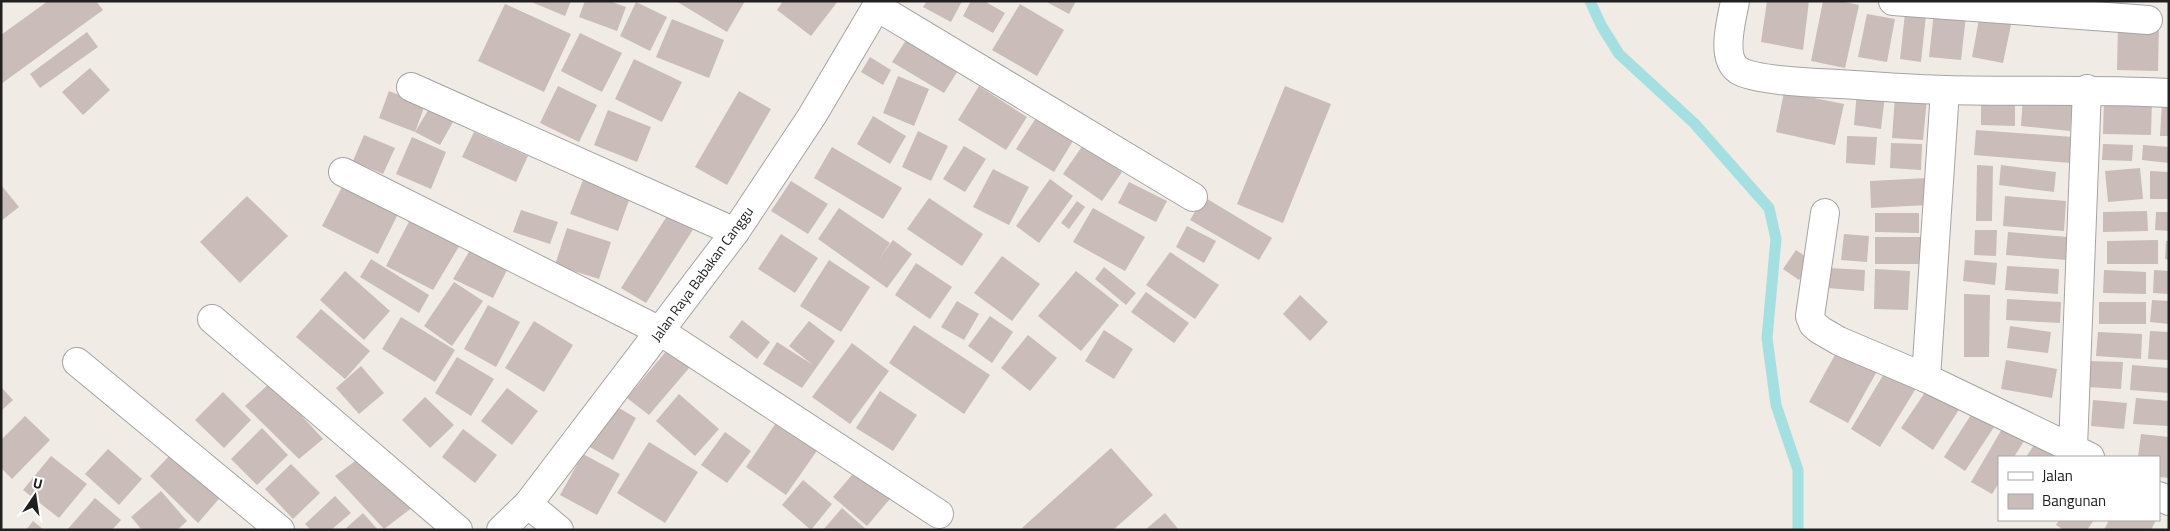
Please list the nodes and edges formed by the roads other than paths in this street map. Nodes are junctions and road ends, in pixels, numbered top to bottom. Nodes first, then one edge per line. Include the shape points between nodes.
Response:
1 (1735, 1) edge
2 (1893, 1) edge
3 (879, 4) edge
4 (2083, 9) edge
5 (2148, 20) dead end
6 (411, 87) dead end
7 (2087, 89) junction
8 (1945, 90) junction
9 (2169, 93) edge
10 (343, 172) dead end
11 (1193, 196) dead end
12 (1825, 213) dead end
13 (735, 232) junction
14 (212, 319) dead end
15 (660, 331) junction
16 (77, 362) dead end
17 (1926, 378) junction
18 (2082, 452) edge
19 (528, 504) junction
20 (939, 514) dead end
21 (280, 530) edge
22 (458, 530) edge
23 (501, 530) edge
24 (559, 530) edge

1 - 8 street via 1728,39 1730,59 1737,69 1749,74 1809,82
2 - 4 street
3 - 11 street
3 - 13 street, Jalan Raya Babakan Canggu via 812,116
4 - 5 street
6 - 13 street
7 - 8 street
7 - 9 street
7 - 18 street
8 - 17 street
10 - 15 street
12 - 17 street via 1810,316 1813,324 1839,341
13 - 15 street, Jalan Raya Babakan Canggu
14 - 22 street
15 - 19 street, Jalan Raya Babakan Canggu
15 - 20 street
16 - 21 street
17 - 18 street
19 - 23 street, Jalan Raya Babakan Canggu
19 - 24 street

